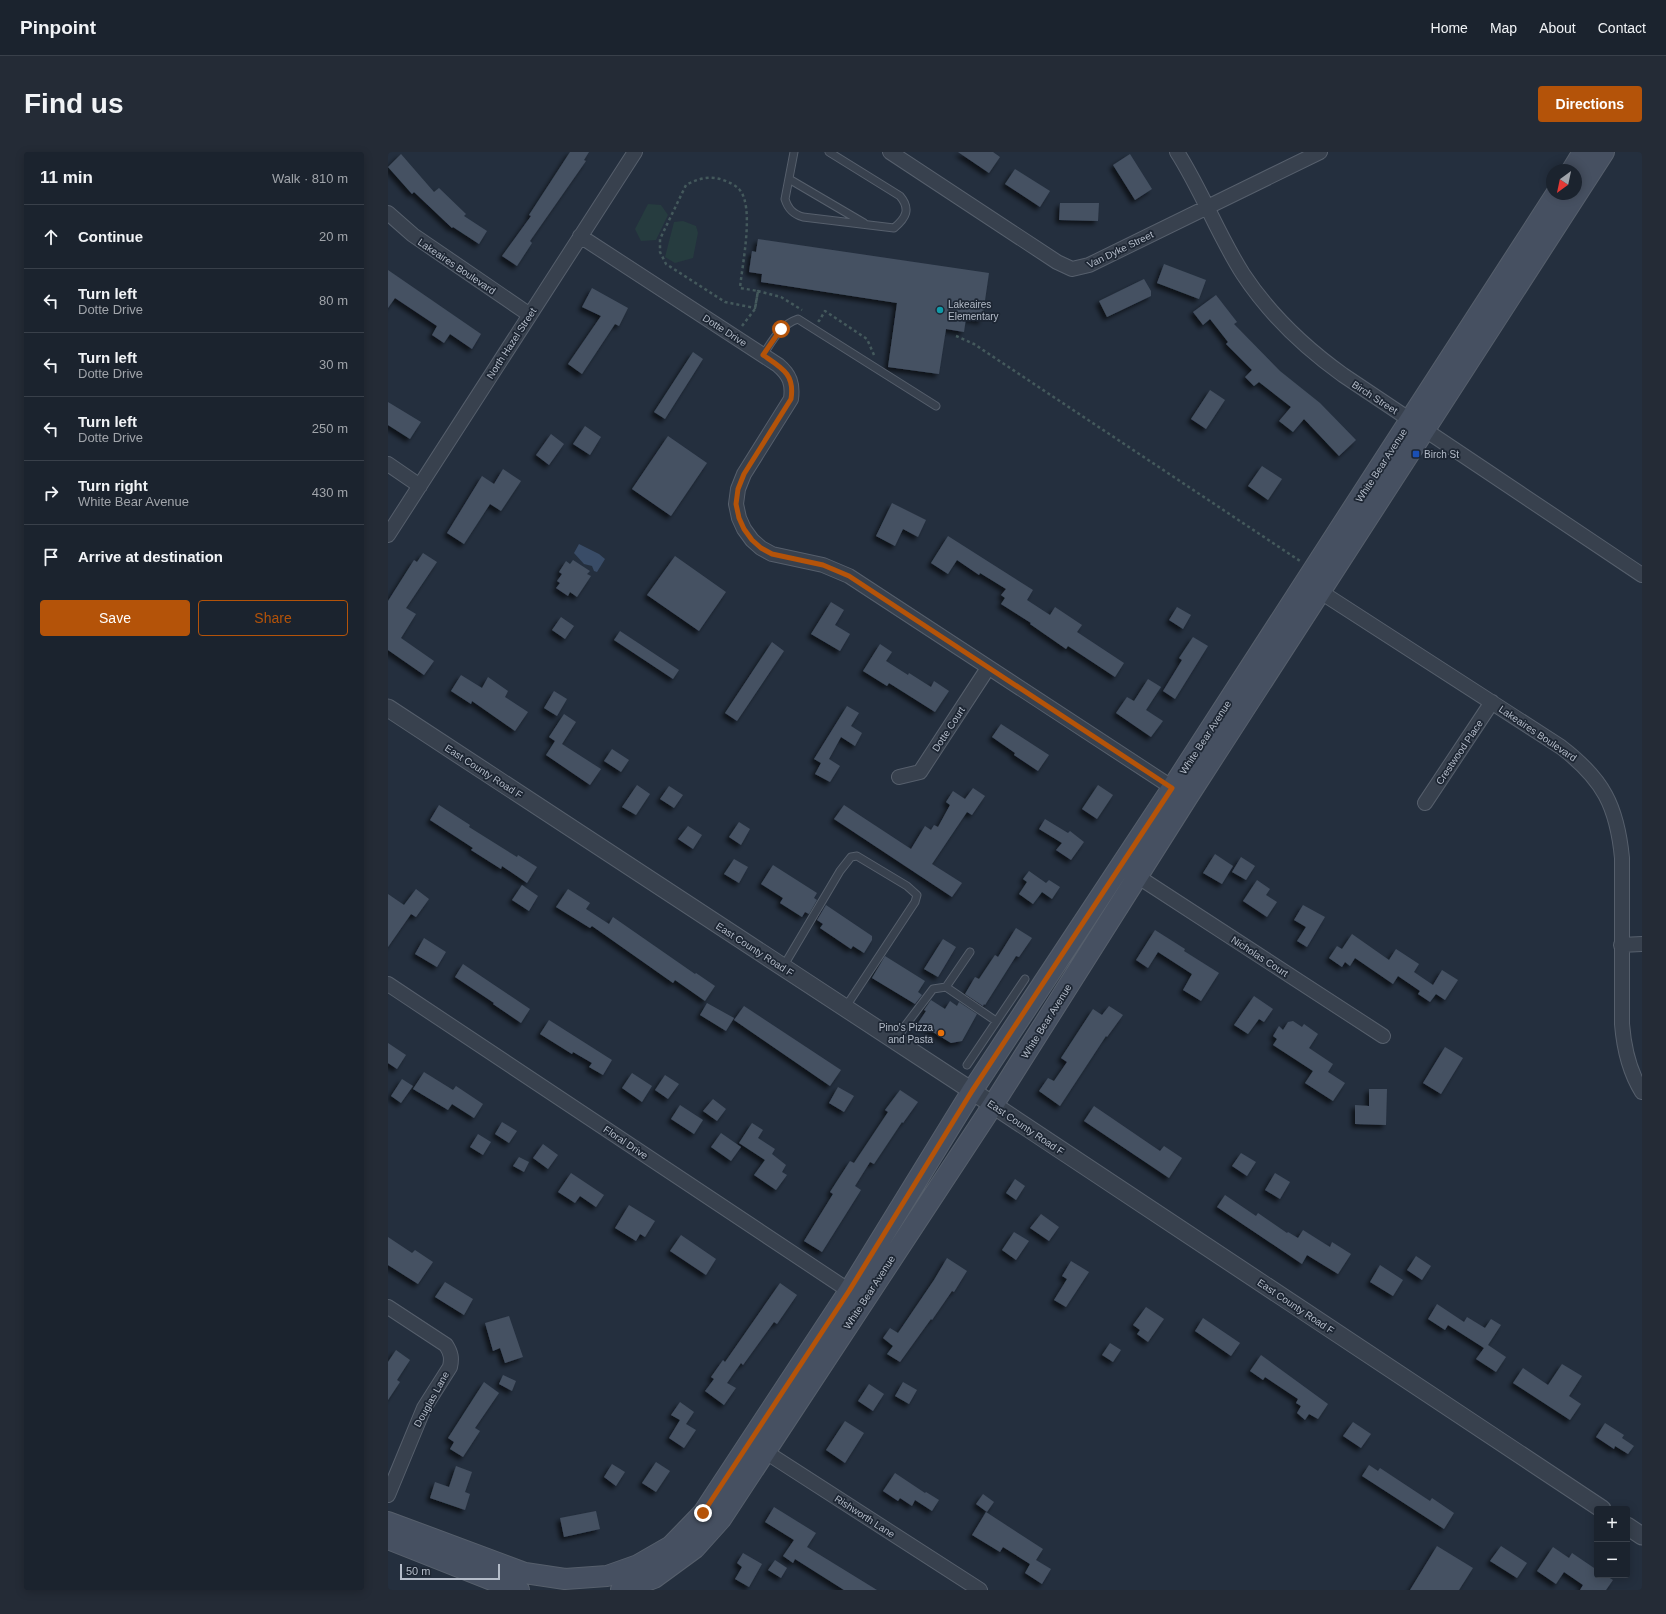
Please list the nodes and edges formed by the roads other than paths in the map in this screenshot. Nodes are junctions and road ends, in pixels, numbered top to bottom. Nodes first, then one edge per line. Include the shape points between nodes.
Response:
1 (635, 152) edge
2 (794, 152) edge
3 (829, 152) edge
4 (890, 152) edge
5 (1177, 152) edge
6 (1320, 152) edge
7 (1583, 152) edge
8 (1604, 152) edge
9 (1576, 164) edge
10 (789, 179) junction
11 (1552, 200) edge
12 (1208, 206) junction
13 (388, 213) edge
14 (867, 225) junction
15 (580, 236) junction
16 (530, 315) junction
17 (763, 355) junction
18 (936, 406) dead end
19 (1418, 425) junction
20 (388, 464) edge
21 (420, 486) junction
22 (388, 535) edge
23 (1642, 575) edge
24 (1313, 581) junction
25 (988, 668) junction
26 (1492, 702) junction
27 (388, 708) edge
28 (899, 777) dead end
29 (1180, 793) junction
30 (1426, 802) dead end
31 (1137, 876) junction
32 (1642, 944) edge
33 (1622, 945) junction
34 (970, 952) dead end
35 (782, 967) junction
36 (1025, 979) dead end
37 (388, 984) edge
38 (946, 987) junction
39 (845, 1008) junction
40 (996, 1021) junction
41 (1382, 1036) dead end
42 (896, 1041) junction
43 (968, 1065) dead end
44 (972, 1091) junction
45 (1642, 1092) edge
46 (993, 1105) junction
47 (856, 1296) junction
48 (388, 1307) edge
49 (758, 1447) junction
50 (388, 1495) edge
51 (1597, 1506) edge
52 (388, 1522) edge
53 (1630, 1528) edge
54 (1642, 1536) edge
55 (388, 1539) edge
56 (519, 1590) edge
57 (620, 1590) edge
58 (980, 1590) edge

1 - 15 street, North Hazel Street
2 - 10 lane
3 - 14 lane via 900,196 905,203 906,212 902,221 894,228
4 - 12 street, Van Dyke Street via 1057,262 1072,269 1089,265
5 - 12 street, Birch Street
6 - 12 street, Van Dyke Street
7 - 9 main road
8 - 19 main road, White Bear Avenue
10 - 14 lane
10 - 14 lane via 785,199 794,214 803,218
11 - 19 main road, White Bear Avenue
12 - 19 street, Birch Street via 1243,274 1288,330 1314,354
13 - 16 street, Lakeaires Boulevard via 447,260
15 - 16 street, North Hazel Street
15 - 17 street, Dotte Drive
16 - 21 street, North Hazel Street
17 - 18 lane via 781,329 787,323 798,319
17 - 25 street, Dotte Drive via 786,372 793,390 791,399 744,474 738,489 736,504 744,529 752,540 772,554 823,565 849,576
19 - 23 street, Birch Street
19 - 24 main road, White Bear Avenue
20 - 21 street
21 - 22 street, North Hazel Street
24 - 26 street, Lakeaires Boulevard
24 - 29 main road, White Bear Avenue
25 - 28 street, Dotte Court via 920,772
25 - 29 street, Dotte Drive
26 - 30 street, Crestwood Place
26 - 33 street, Lakeaires Boulevard via 1579,760 1605,792 1620,834
27 - 35 street, East County Road F
29 - 31 main road, White Bear Avenue
29 - 44 main road, White Bear Avenue
31 - 41 street, Nicholas Court
31 - 46 main road, White Bear Avenue
32 - 33 street
33 - 45 street, Lakeaires Boulevard via 1624,1044 1627,1060
34 - 38 lane
35 - 39 street, East County Road F
35 - 39 lane via 851,857 857,856 907,886 917,895 915,902
36 - 40 lane
37 - 47 street, Floral Drive
38 - 40 lane
38 - 42 lane via 933,989
39 - 42 street, East County Road F
40 - 43 lane
42 - 44 street, East County Road F
44 - 46 street, East County Road F
44 - 47 main road, White Bear Avenue
46 - 47 main road, White Bear Avenue
46 - 51 street, East County Road F
47 - 49 main road, White Bear Avenue
48 - 50 street, Douglas Lane via 446,1345 451,1360 450,1367 424,1408
49 - 52 main road, White Bear Avenue via 703,1513 670,1546 638,1565 606,1576 565,1579 525,1573
49 - 57 main road, White Bear Avenue via 721,1519 695,1548 654,1578
49 - 58 street, Rishworth Lane
53 - 54 street
55 - 56 main road

